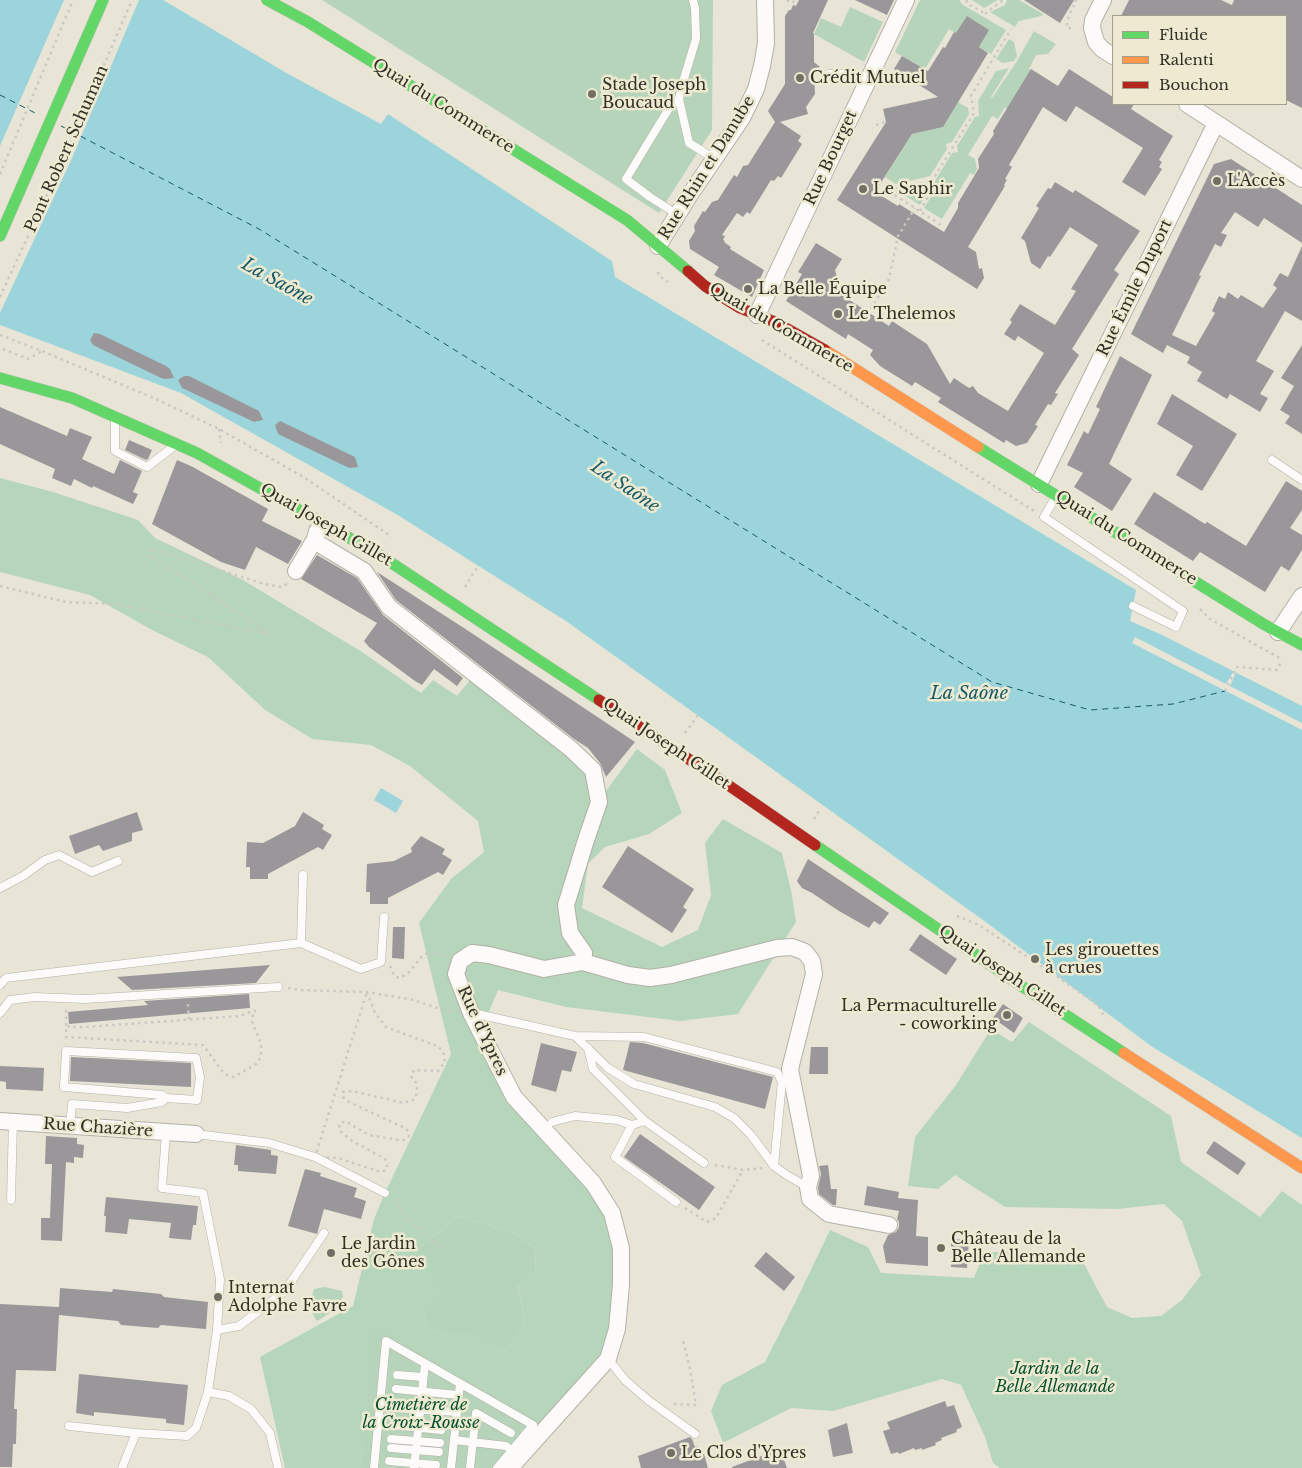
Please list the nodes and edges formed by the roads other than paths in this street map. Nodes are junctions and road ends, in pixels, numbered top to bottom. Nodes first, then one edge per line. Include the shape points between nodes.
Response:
1 (103, 0) edge
2 (267, 0) edge
3 (693, 0) edge
4 (765, 0) edge
5 (906, 0) edge
6 (1103, 0) edge
7 (1112, 55) edge
8 (829, 74) dead end
9 (866, 83) junction
10 (679, 99) junction
11 (1188, 105) edge
12 (1216, 123) junction
13 (715, 159) junction
14 (1302, 179) edge
15 (678, 215) junction
16 (0, 236) edge
17 (658, 246) junction
18 (757, 315) junction
19 (0, 378) edge
20 (115, 417) junction
21 (177, 444) junction
22 (1272, 460) dead end
23 (1302, 480) edge
24 (1039, 484) junction
25 (1056, 495) junction
26 (322, 522) junction
27 (315, 539) junction
28 (296, 571) dead end
29 (1302, 596) edge
30 (1133, 606) dead end
31 (1278, 632) junction
32 (1302, 645) edge
33 (118, 861) dead end
34 (303, 875) dead end
35 (0, 888) edge
36 (384, 918) dead end
37 (301, 943) junction
38 (583, 962) junction
39 (0, 985) edge
40 (278, 986) road end
41 (0, 1012) edge
42 (471, 1012) junction
43 (575, 1036) junction
44 (588, 1048) junction
45 (166, 1098) junction
46 (645, 1120) junction
47 (6, 1122) edge
48 (552, 1122) dead end
49 (632, 1125) junction
50 (70, 1126) junction
51 (166, 1132) junction
52 (196, 1134) joint
53 (704, 1163) road end
54 (774, 1166) junction
55 (1302, 1168) edge
56 (808, 1187) junction
57 (385, 1193) road end
58 (11, 1200) dead end
59 (676, 1202) road end
60 (889, 1226) dead end
61 (324, 1233) dead end
62 (217, 1330) junction
63 (608, 1358) junction
64 (425, 1364) junction
65 (397, 1375) dead end
66 (423, 1377) junction
67 (460, 1384) junction
68 (396, 1389) dead end
69 (422, 1391) junction
70 (208, 1392) junction
71 (458, 1395) junction
72 (380, 1407) junction
73 (420, 1410) junction
74 (457, 1412) junction
75 (393, 1425) dead end
76 (70, 1426) dead end
77 (418, 1427) junction
78 (442, 1430) dead end
79 (136, 1432) junction
80 (511, 1433) dead end
81 (695, 1434) dead end
82 (392, 1439) dead end
83 (454, 1440) junction
84 (416, 1441) junction
85 (472, 1442) junction
86 (440, 1443) dead end
87 (391, 1448) dead end
88 (416, 1450) junction
89 (511, 1450) junction
90 (440, 1452) dead end
91 (389, 1461) dead end
92 (436, 1465) dead end
93 (414, 1466) edge
94 (122, 1468) edge
95 (278, 1468) edge
96 (374, 1468) edge
97 (452, 1468) edge
98 (470, 1468) edge
99 (497, 1468) edge
100 (510, 1468) edge

1 - 16 main road, Pont Robert Schuman
2 - 17 main road, Quai du Commerce via 308,22 627,220
3 - 10 lane via 696,39
4 - 13 street, Rue Rhin et Danube via 766,43 756,89 742,118
5 - 9 street, Rue Bourget
6 - 7 street via 1092,28 1096,42
8 - 9 lane via 847,74
9 - 18 street, Rue Bourget
10 - 13 lane via 689,144
10 - 15 lane via 670,105 626,178
11 - 12 street
12 - 14 street
12 - 24 street, Rue Émile Duport
13 - 15 street, Rue Rhin et Danube
15 - 17 street, Rue Rhin et Danube
17 - 18 main road, Quai du Commerce via 705,286
18 - 24 main road, Quai du Commerce via 826,351
19 - 20 main road, Quai Joseph Gillet via 72,398
20 - 21 main road, Quai Joseph Gillet
20 - 21 lane via 115,451 147,467
21 - 26 main road, Quai Joseph Gillet
22 - 23 lane
24 - 25 main road, Quai du Commerce
25 - 30 lane via 1044,517 1183,611 1176,627
25 - 31 main road, Quai du Commerce
26 - 27 street
26 - 55 main road, Quai Joseph Gillet via 386,559 731,787 1020,985
27 - 28 street
27 - 38 street via 364,571 389,607 571,749 593,770 599,802 566,905 570,933 584,953
29 - 31 street
31 - 32 main road, Quai du Commerce
33 - 35 lane via 92,872 59,855
34 - 37 lane
36 - 37 lane via 381,962 361,969
37 - 39 lane via 6,978
38 - 42 street, Rue d'Ypres via 544,969 472,953 460,961 456,974
38 - 56 street via 650,978 777,948 792,947 805,952 812,961 814,974 790,1069 811,1176
40 - 41 lane via 85,999 35,997 10,1000
42 - 43 lane
42 - 63 street, Rue d'Ypres via 514,1097 592,1183 612,1213 621,1248 621,1285 617,1329
43 - 44 lane
43 - 54 lane via 644,1037 777,1072 782,1082
44 - 46 lane via 593,1068
44 - 54 lane via 608,1068 634,1084 715,1107 734,1118
45 - 45 lane via 162,1095 64,1087 66,1051 196,1058 200,1077 197,1100
45 - 50 lane via 162,1102 127,1108 72,1104
46 - 49 lane
46 - 53 lane
47 - 50 street, Rue Chazière
47 - 58 lane
48 - 49 lane via 575,1116 617,1120
49 - 59 lane via 615,1157
50 - 51 street, Rue Chazière
51 - 52 street, Rue Chazière
51 - 62 lane via 162,1188 203,1193 220,1279
52 - 57 lane via 269,1143 315,1157
54 - 56 lane
56 - 60 street via 810,1199 829,1214
61 - 62 lane via 284,1291 239,1326
62 - 70 lane
63 - 81 lane via 625,1380
63 - 100 street, Rue d'Ypres
64 - 66 lane
64 - 67 lane
64 - 72 lane via 386,1341
65 - 66 lane
66 - 69 lane
67 - 71 lane
67 - 89 lane via 533,1425
68 - 69 lane
69 - 71 lane
69 - 73 lane
70 - 79 lane via 196,1428 186,1436
70 - 95 lane via 229,1396 251,1409 270,1433
71 - 74 lane
72 - 73 lane
72 - 96 lane
73 - 74 lane
73 - 77 lane
74 - 83 lane
75 - 77 lane
76 - 79 lane
77 - 78 lane
77 - 84 lane
79 - 94 lane
80 - 85 lane via 476,1413
82 - 84 lane
83 - 85 lane
83 - 97 lane
84 - 86 lane
84 - 88 lane
85 - 89 lane via 506,1446
85 - 98 lane
87 - 88 lane
88 - 90 lane
88 - 93 lane
89 - 99 lane
91 - 93 lane
92 - 93 lane

